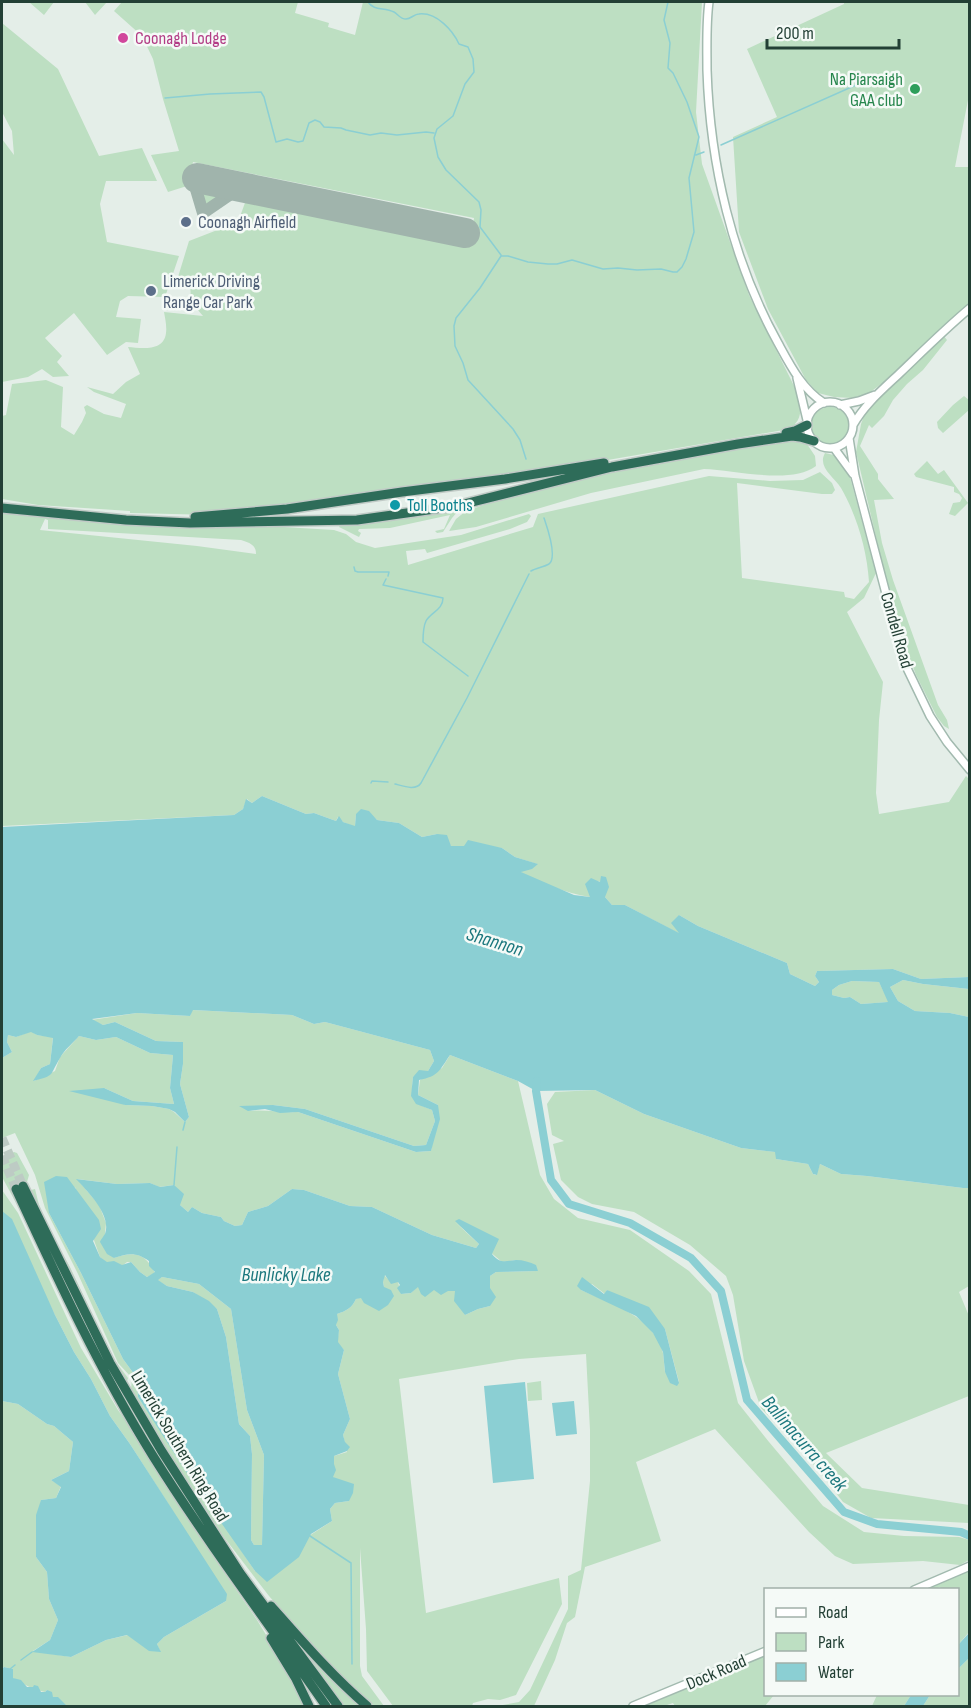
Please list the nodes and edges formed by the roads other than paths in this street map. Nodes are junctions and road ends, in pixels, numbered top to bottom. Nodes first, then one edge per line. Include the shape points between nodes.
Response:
1 (709, 2) edge
2 (969, 308) edge
3 (795, 374) junction
4 (875, 395) junction
5 (824, 403) junction
6 (840, 405) junction
7 (808, 424) junction
8 (853, 425) junction
9 (849, 438) junction
10 (814, 441) junction
11 (834, 448) junction
12 (855, 476) junction
13 (2, 506) edge
14 (969, 770) edge
15 (180, 1498) junction
16 (191, 1498) junction
17 (969, 1566) edge
18 (919, 1588) edge
19 (764, 1651) edge
20 (309, 1707) edge
21 (326, 1707) edge
22 (338, 1707) edge
23 (367, 1707) edge
24 (633, 1707) edge

1 - 3 main road via 708,90 721,184 738,255
2 - 4 main road
3 - 5 main road
3 - 7 main road
4 - 6 main road
4 - 8 main road
5 - 6 main road
5 - 7 main road via 815,408
6 - 8 main road via 848,411
7 - 10 main road
7 - 13 highway via 795,431 505,479 287,509 185,518
8 - 9 main road
9 - 11 main road
9 - 12 main road, Condell Road
10 - 11 main road via 821,447
10 - 13 highway via 792,436 738,444 612,467 456,506 357,520 190,523
11 - 12 main road
12 - 14 main road, Condell Road via 904,662 930,716
15 - 16 highway, Limerick Southern Ring Road via 72,1309 20,1187 110,1363
15 - 20 highway via 276,1646
15 - 21 highway, Limerick Southern Ring Road
16 - 22 highway, Limerick Southern Ring Road via 240,1573
16 - 23 highway via 271,1606
17 - 18 main road
19 - 24 main road, Dock Road

